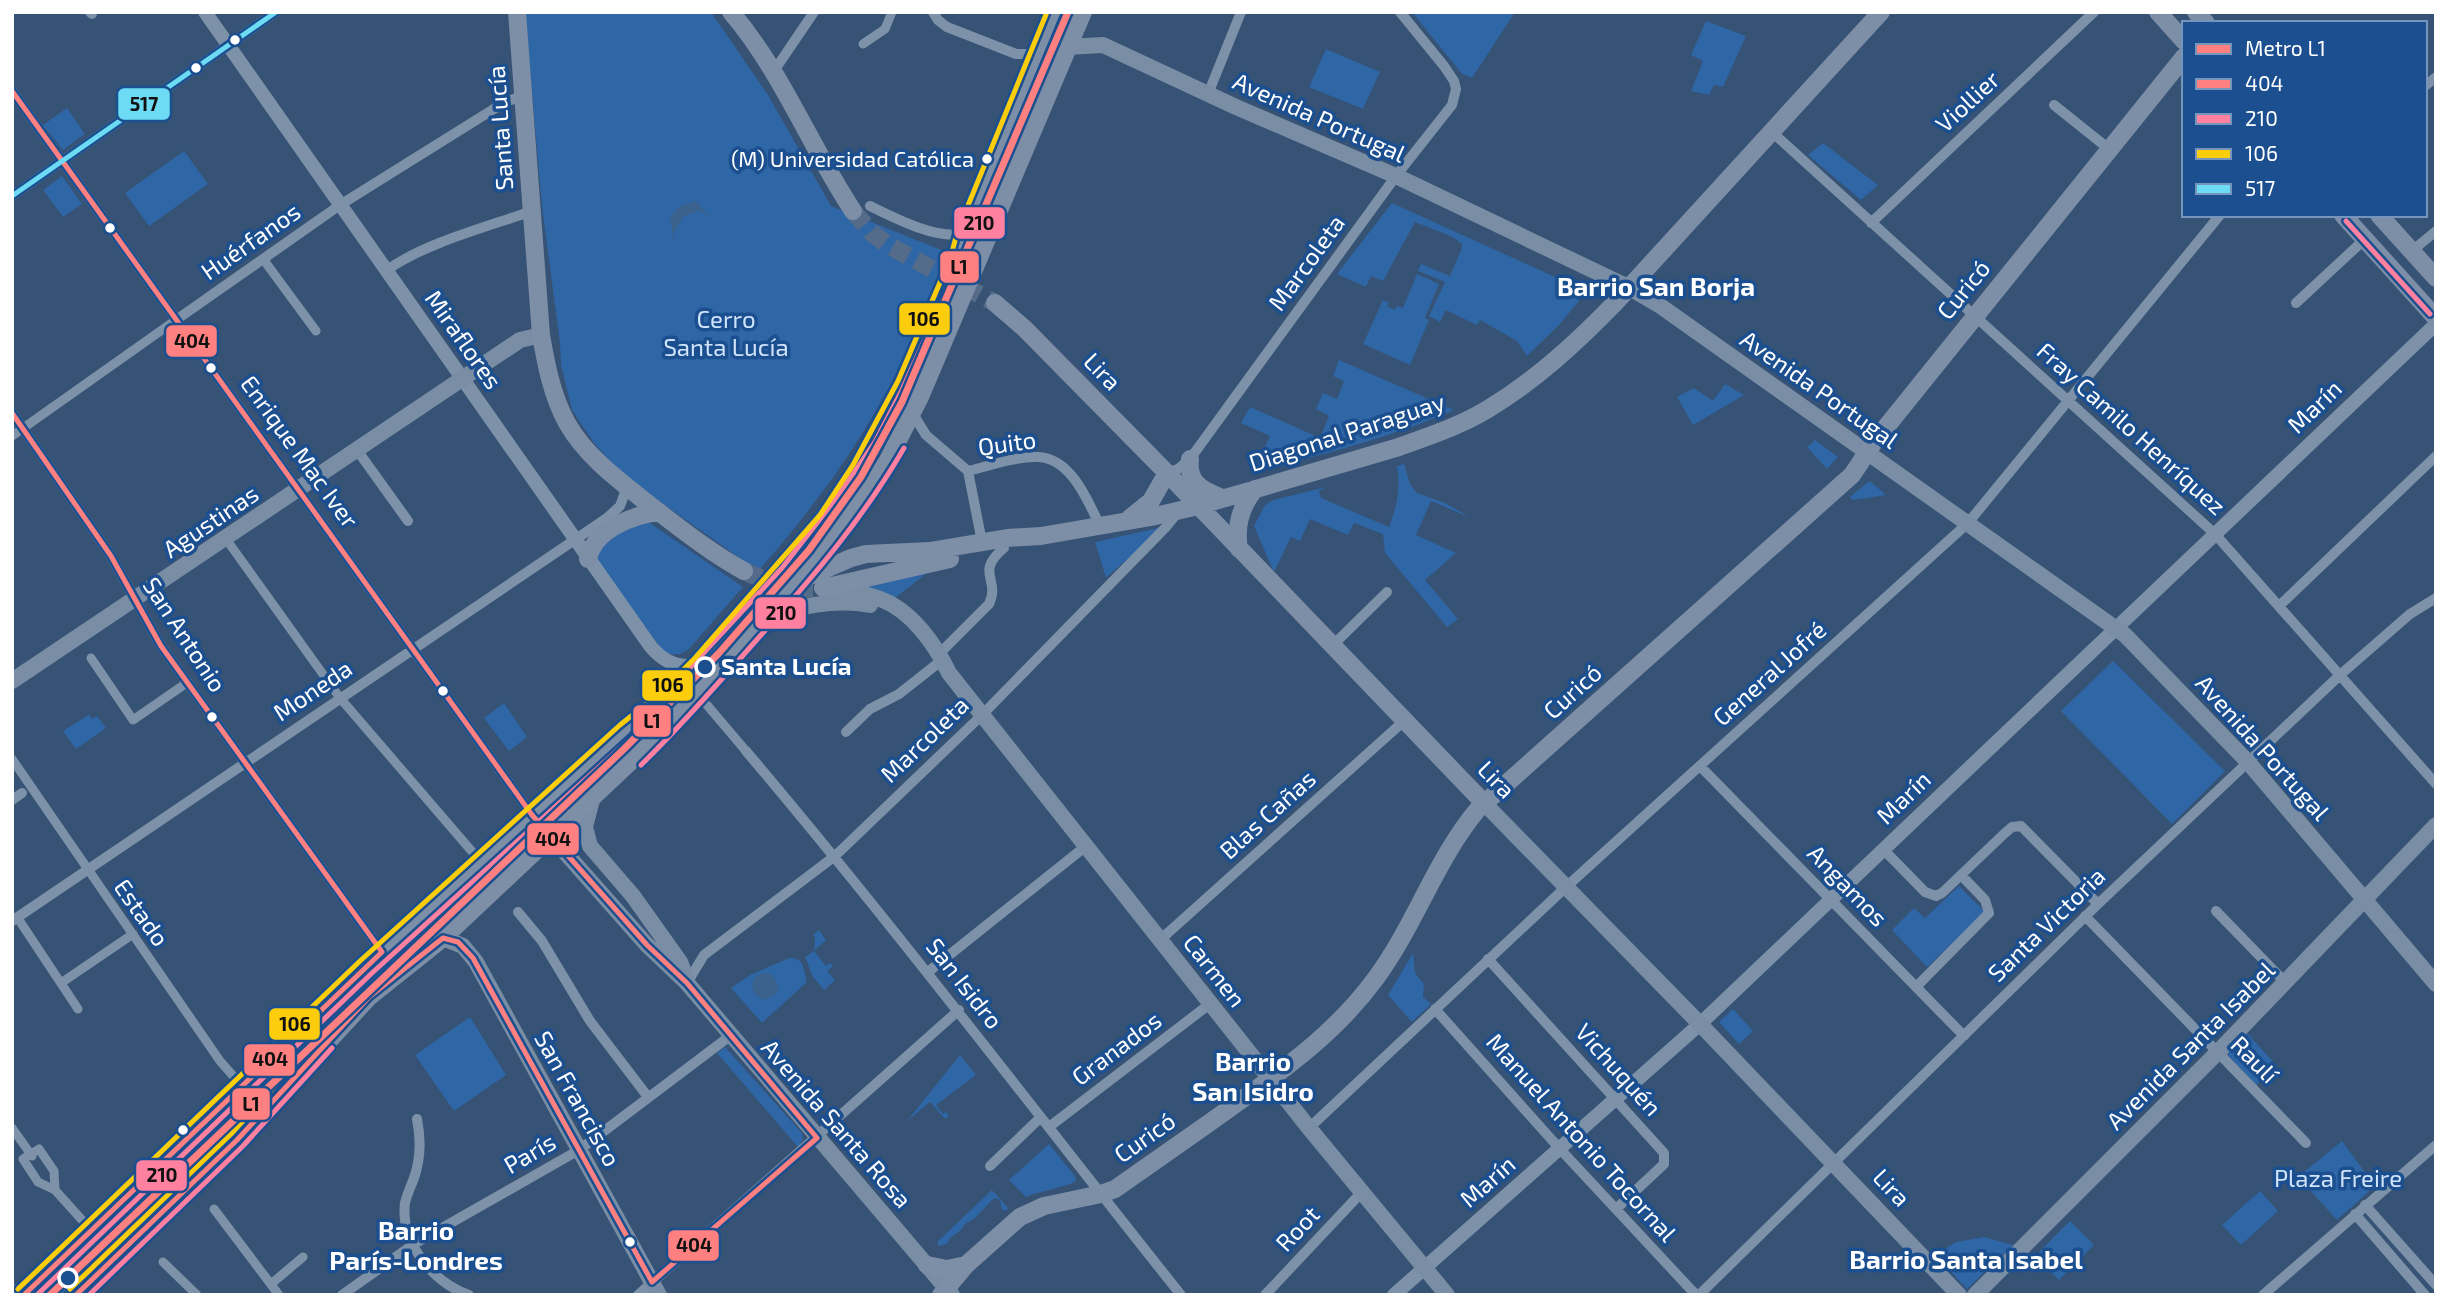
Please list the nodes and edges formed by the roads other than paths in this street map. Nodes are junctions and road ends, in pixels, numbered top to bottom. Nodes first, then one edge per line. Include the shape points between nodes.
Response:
1 (205, 12) edge
2 (276, 12) edge
3 (517, 12) edge
4 (731, 12) edge
5 (814, 12) edge
6 (892, 12) edge
7 (933, 12) edge
8 (1057, 12) edge
9 (1083, 12) edge
10 (1241, 12) edge
11 (1400, 12) edge
12 (1881, 12) edge
13 (2094, 12) edge
14 (2158, 12) edge
15 (2182, 39) edge
16 (863, 44) dead end
17 (228, 46) junction
18 (1067, 47) junction
19 (1040, 54) junction
20 (2182, 59) edge
21 (774, 71) junction
22 (12, 92) edge
23 (1208, 94) junction
24 (523, 96) junction
25 (2054, 105) dead end
26 (1772, 132) junction
27 (2109, 149) junction
28 (62, 162) junction
29 (1396, 176) junction
30 (12, 196) edge
31 (340, 205) junction
32 (861, 208) joint
33 (532, 211) junction
34 (2218, 217) edge
35 (2345, 217) edge
36 (2381, 217) edge
37 (1871, 223) junction
38 (2436, 231) edge
39 (966, 233) junction
40 (2365, 239) junction
41 (2412, 251) junction
42 (263, 259) junction
43 (387, 271) junction
44 (2436, 278) edge
45 (1630, 288) junction
46 (995, 303) tunnel mouth
47 (2295, 303) dead end
48 (1975, 316) junction
49 (2436, 318) edge
50 (176, 320) junction
51 (2436, 324) edge
52 (316, 331) dead end
53 (541, 335) junction
54 (463, 379) junction
55 (2068, 401) junction
56 (12, 413) edge
57 (913, 414) junction
58 (23, 428) junction
59 (12, 436) edge
60 (357, 450) junction
61 (1868, 452) junction
62 (2436, 456) edge
63 (1190, 459) junction
64 (968, 471) junction
65 (1167, 473) junction
66 (628, 487) junction
67 (299, 489) junction
68 (1255, 489) junction
69 (1223, 498) junction
70 (1198, 506) junction
71 (1178, 510) junction
72 (659, 512) junction
73 (408, 521) dead end
74 (1124, 522) junction
75 (1969, 523) junction
76 (1100, 526) junction
77 (2215, 534) junction
78 (1041, 536) junction
79 (226, 539) junction
80 (574, 540) junction
81 (982, 542) junction
82 (1004, 548) junction
83 (1239, 549) junction
84 (588, 559) junction
85 (744, 572) tunnel mouth
86 (797, 582) junction
87 (823, 588) joint
88 (1387, 592) dead end
89 (2436, 598) edge
90 (135, 600) junction
91 (2279, 606) junction
92 (765, 618) junction
93 (2115, 627) junction
94 (1332, 646) junction
95 (411, 649) junction
96 (91, 659) dead end
97 (701, 664) junction
98 (941, 664) junction
99 (2340, 675) junction
100 (12, 681) edge
101 (188, 682) junction
102 (340, 698) junction
103 (707, 705) dead end
104 (982, 715) junction
105 (1404, 721) junction
106 (846, 732) dead end
107 (746, 751) joint
108 (12, 759) edge
109 (2248, 762) junction
110 (245, 763) junction
111 (1700, 766) junction
112 (2436, 784) edge
113 (592, 800) junction
114 (1484, 803) junction
115 (532, 816) junction
116 (2436, 825) edge
117 (551, 836) junction
118 (1086, 845) junction
119 (1883, 849) junction
120 (835, 856) junction
121 (481, 862) junction
122 (88, 870) junction
123 (1961, 875) junction
124 (1566, 887) junction
125 (1830, 899) junction
126 (2365, 899) junction
127 (2098, 904) junction
128 (2216, 911) dead end
129 (518, 912) dead end
130 (14, 916) edge
131 (2085, 916) junction
132 (133, 934) junction
133 (443, 938) junction
134 (1160, 940) junction
135 (382, 952) junction
136 (1488, 959) junction
137 (409, 965) junction
138 (928, 972) junction
139 (2286, 982) junction
140 (61, 983) junction
141 (687, 983) junction
142 (2436, 984) edge
143 (1916, 987) junction
144 (1211, 1003) junction
145 (78, 1009) dead end
146 (1435, 1009) junction
147 (959, 1010) junction
148 (1700, 1024) junction
149 (730, 1036) junction
150 (1964, 1036) junction
151 (2217, 1053) junction
152 (1271, 1080) junction
153 (242, 1086) junction
154 (648, 1097) junction
155 (1617, 1100) junction
156 (266, 1110) junction
157 (1041, 1117) junction
158 (417, 1119) dead end
159 (1049, 1127) junction
160 (12, 1128) edge
161 (1309, 1128) junction
162 (817, 1138) junction
163 (2306, 1143) dead end
164 (2436, 1144) edge
165 (1560, 1149) junction
166 (579, 1150) junction
167 (31, 1155) junction
168 (1835, 1164) junction
169 (990, 1166) dead end
170 (1090, 1179) junction
171 (55, 1190) junction
172 (1361, 1193) junction
173 (1101, 1194) junction
174 (1083, 1198) junction
175 (2365, 1205) junction
176 (214, 1209) dead end
177 (1615, 1209) junction
178 (2355, 1214) junction
179 (91, 1230) junction
180 (414, 1244) junction
181 (303, 1257) dead end
182 (163, 1262) dead end
183 (927, 1265) junction
184 (966, 1265) junction
185 (1424, 1268) junction
186 (271, 1284) junction
187 (2436, 1285) edge
188 (12, 1288) edge
189 (656, 1289) edge
190 (947, 1293) edge
191 (17, 1295) edge
192 (24, 1295) edge
193 (76, 1295) edge
194 (197, 1295) edge
195 (279, 1295) edge
196 (342, 1295) edge
197 (469, 1295) edge
198 (638, 1295) edge
199 (1181, 1295) edge
200 (1265, 1295) edge
201 (1394, 1295) edge
202 (1447, 1295) edge
203 (1698, 1295) edge
204 (1959, 1295) edge
205 (1975, 1295) edge
206 (2263, 1295) edge
207 (2425, 1295) edge

1 - 17 street, Miraflores
2 - 17 street
3 - 24 main road, Santa Lucía
4 - 21 main road
5 - 21 street
6 - 16 street via 885,29
7 - 19 street via 947,27 1016,54
8 - 19 main road
9 - 18 main road
10 - 23 street
11 - 29 street, Marcoleta via 1444,66 1456,89 1452,105
12 - 26 main road, Diagonal Paraguay
13 - 37 street, Viollier
14 - 15 main road
17 - 28 street
17 - 31 street, Miraflores
18 - 19 main road, Avenida Portugal
18 - 23 main road, Avenida Portugal via 1103,45
18 - 57 main road
19 - 39 main road
20 - 27 main road, Curicó
21 - 32 main road via 816,149
22 - 28 street, Enrique Mac Iver
23 - 29 main road, Avenida Portugal
24 - 31 street, Huérfanos via 499,106
24 - 33 main road, Santa Lucía
25 - 27 street
26 - 37 street, Fray Camilo Henríquez
26 - 45 main road, Diagonal Paraguay
27 - 48 main road, Curicó
28 - 30 street
28 - 50 street, Enrique Mac Iver
29 - 45 main road, Avenida Portugal
29 - 63 street, Marcoleta
31 - 42 street, Huérfanos
31 - 43 street, Miraflores
32 - 39 street via 942,234
33 - 43 street via 431,247
33 - 53 main road, Santa Lucía
34 - 55 street, General Jofré
35 - 40 main road
36 - 41 main road
37 - 48 street, Fray Camilo Henríquez
38 - 41 street
39 - 97 main road via 906,385 861,470 827,520
40 - 47 street
40 - 49 main road
41 - 44 main road
42 - 50 street, Huérfanos
42 - 52 street
43 - 54 street, Miraflores
45 - 61 main road, Avenida Portugal
45 - 68 main road, Diagonal Paraguay via 1571,348 1488,409 1409,443
46 - 65 main road, Lira
48 - 55 street, Fray Camilo Henríquez
48 - 61 main road, Curicó
50 - 58 street, Huérfanos
50 - 67 street, Enrique Mac Iver
51 - 77 street, Marín
53 - 54 main road, Agustinas via 520,340
53 - 66 main road, Santa Lucía via 550,379 567,424 591,455
54 - 60 main road, Agustinas
54 - 80 street, Miraflores
55 - 75 street, General Jofré
55 - 77 street, Fray Camilo Henríquez
56 - 58 street, San Antonio
57 - 64 street via 926,435
57 - 86 main road via 861,502
58 - 59 street, Huérfanos
58 - 90 street, San Antonio via 95,531
60 - 67 main road, Agustinas
60 - 73 street
61 - 75 main road, Avenida Portugal
61 - 114 main road, Curicó via 1846,482
62 - 91 street
63 - 65 street, Marcoleta
63 - 69 main road via 1196,485
64 - 76 street, Quito via 1028,457 1051,460 1080,487
64 - 81 street
65 - 70 main road, Lira
65 - 74 main road via 1151,501
66 - 72 main road, Santa Lucía
66 - 80 street, Moneda via 614,512
67 - 79 main road, Agustinas
67 - 95 street, Enrique Mac Iver
68 - 69 main road, Diagonal Paraguay
68 - 83 main road via 1238,521
69 - 70 main road, Diagonal Paraguay
70 - 71 main road, Diagonal Paraguay
70 - 83 main road, Lira
71 - 74 main road, Diagonal Paraguay
71 - 104 street, Marcoleta
72 - 84 main road via 631,518 601,536
72 - 85 main road, Santa Lucía
74 - 76 main road, Diagonal Paraguay
75 - 93 main road, Avenida Portugal
75 - 111 street, General Jofré
76 - 78 main road, Diagonal Paraguay
77 - 91 street, Fray Camilo Henríquez
77 - 93 street, Marín
78 - 81 main road, Diagonal Paraguay
78 - 82 main road, Diagonal Paraguay
79 - 90 main road, Agustinas
79 - 102 street
80 - 84 street, Miraflores
80 - 95 street, Moneda
81 - 86 main road, Diagonal Paraguay via 859,555
82 - 87 main road, Diagonal Paraguay
82 - 98 street via 988,567 989,604
83 - 94 main road, Lira
84 - 97 street, Miraflores via 657,654 679,666
86 - 92 main road
87 - 98 main road, Carmen via 890,603 912,620
88 - 94 street
89 - 99 street, Santa Victoria via 2410,614
90 - 100 main road, Agustinas
90 - 101 street, San Antonio
91 - 99 street, Fray Camilo Henríquez
92 - 98 main road, Carmen via 818,605 871,606 899,620
92 - 113 main road via 664,730
93 - 109 main road, Avenida Portugal
93 - 119 street, Marín
94 - 105 main road, Lira
95 - 102 street, Moneda
95 - 115 street, Enrique Mac Iver
96 - 101 street via 134,720
97 - 115 main road
98 - 104 main road, Carmen
98 - 106 street via 870,709
99 - 109 street, Santa Victoria
99 - 112 street, Fray Camilo Henríquez
101 - 110 street, San Antonio
102 - 110 street, Moneda
102 - 121 street
103 - 107 street, San Isidro
104 - 118 main road, Carmen
104 - 120 street, Marcoleta
105 - 114 main road, Lira
105 - 134 street, Blas Cañas
107 - 120 street, San Isidro
108 - 122 street, Estado
109 - 126 main road, Avenida Portugal
109 - 127 street, Santa Victoria
110 - 122 street, Moneda
110 - 135 street, San Antonio
111 - 124 street, General Jofré
111 - 125 street, Angamos
113 - 117 main road
113 - 141 main road, Avenida Santa Rosa via 585,827 588,842 680,962
114 - 124 main road, Lira
114 - 152 main road, Curicó via 1463,829 1376,978 1326,1035
115 - 117 main road, Enrique Mac Iver
115 - 121 main road
116 - 126 main road, Avenida Santa Isabel
117 - 133 main road
117 - 141 main road, Avenida Santa Rosa via 647,945
118 - 134 main road, Carmen
118 - 138 street
119 - 123 street via 1928,895 1942,893
119 - 125 street, Marín
120 - 138 street, San Isidro
120 - 141 street, Marcoleta via 704,955
121 - 135 main road
122 - 130 street, Moneda
122 - 132 street, Estado
123 - 127 street via 2012,827 2021,826
123 - 143 street via 1985,900 1989,913
124 - 136 street, General Jofré
124 - 148 main road, Lira
125 - 143 street, Angamos
125 - 148 street, Marín
126 - 139 main road, Avenida Santa Isabel
126 - 142 main road, Avenida Portugal
127 - 131 street, Santa Victoria
128 - 139 street
129 - 154 street via 542,941 590,1021
130 - 140 street
131 - 150 street, Santa Victoria
131 - 151 street, Raulí
132 - 140 street
132 - 153 street, Estado
133 - 137 main road
133 - 166 main road, San Francisco via 458,942 474,958
134 - 144 main road, Carmen
135 - 137 street, San Antonio
135 - 153 main road
136 - 146 street, General Jofré
136 - 155 street, Vichuquén
137 - 156 main road via 346,1020
138 - 147 street, San Isidro
139 - 151 main road, Avenida Santa Isabel
140 - 145 street
141 - 149 main road, Avenida Santa Rosa
143 - 150 street, Angamos
144 - 152 main road, Carmen
144 - 159 street, Granados
146 - 161 street, General Jofré
146 - 165 street, Manuel Antonio Tocornal
147 - 157 street, San Isidro
147 - 162 street
148 - 155 street, Marín
148 - 168 main road, Lira
149 - 154 street, París
149 - 162 main road, Avenida Santa Rosa
150 - 168 street, Santa Victoria
151 - 163 street, Raulí
151 - 205 main road, Avenida Santa Isabel
152 - 161 main road, Carmen
152 - 173 main road, Curicó via 1115,1189
153 - 156 main road
153 - 179 main road
154 - 166 street, París
155 - 165 street, Marín
155 - 177 street, Vichuquén via 1666,1159
156 - 193 main road
157 - 159 street, San Isidro
157 - 169 street
158 - 180 street via 419,1155 405,1214
159 - 170 street, San Isidro
160 - 167 street
161 - 172 main road, Carmen
162 - 183 main road, Avenida Santa Rosa
162 - 189 street
164 - 175 street
165 - 177 street, Manuel Antonio Tocornal
165 - 185 street, Marín
166 - 180 street, París
166 - 189 main road, San Francisco
167 - 171 street via 23,1159 38,1182
167 - 171 street via 38,1149 54,1171
168 - 203 street, Santa Victoria
168 - 204 main road, Lira
170 - 173 street, San Isidro
170 - 174 main road
171 - 179 street
172 - 185 main road, Carmen
172 - 200 street, Root
173 - 174 main road, Curicó
173 - 199 street, San Isidro
174 - 184 main road, Curicó via 1044,1206 1020,1217
175 - 178 street
175 - 187 street
176 - 186 street
177 - 203 street, Manuel Antonio Tocornal
178 - 206 street
178 - 207 street
179 - 192 main road
180 - 196 street, París
180 - 197 street via 437,1277
181 - 186 street
182 - 194 street
183 - 184 main road via 947,1269
183 - 190 main road, Avenida Santa Rosa
184 - 190 main road, Curicó
185 - 201 street, Marín
185 - 202 main road, Carmen
186 - 195 street
188 - 191 street
189 - 198 street

